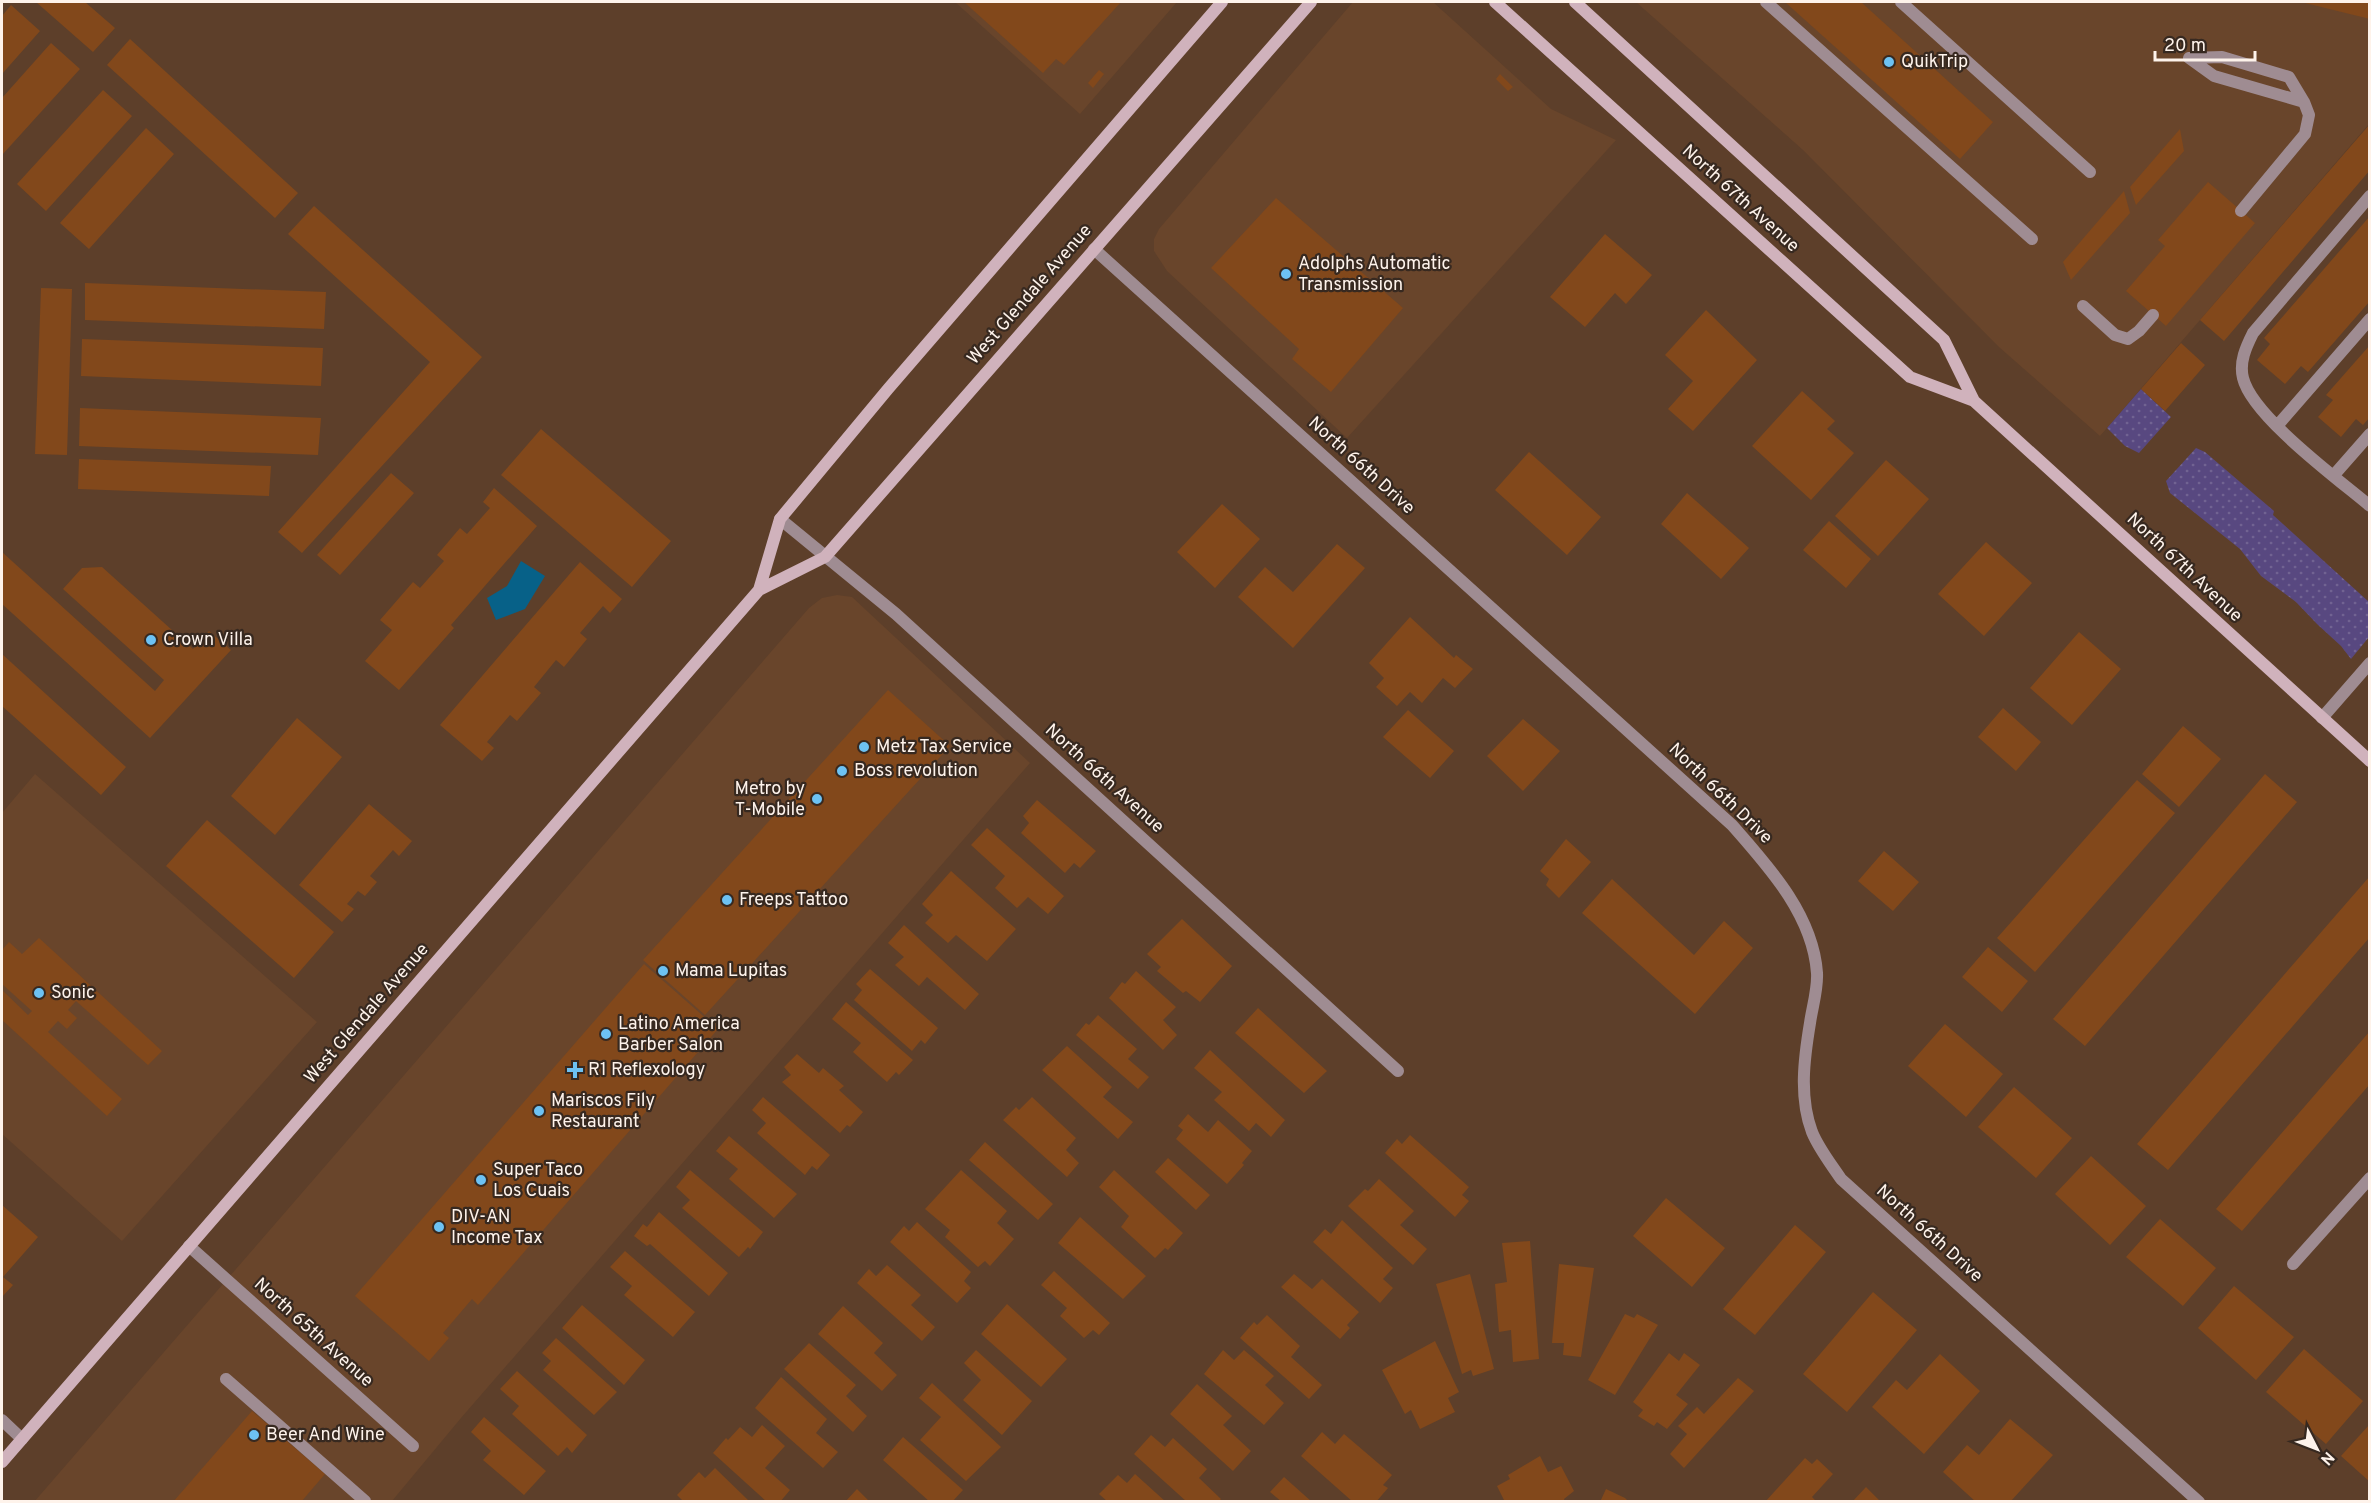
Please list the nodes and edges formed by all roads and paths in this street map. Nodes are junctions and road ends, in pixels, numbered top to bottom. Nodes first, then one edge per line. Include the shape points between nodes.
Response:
1 (1222, 2) edge
2 (1311, 2) edge
3 (1495, 2) edge
4 (1575, 2) edge
5 (1766, 2) edge
6 (1901, 2) edge
7 (2304, 102) junction
8 (2090, 172) dead end
9 (2370, 196) edge
10 (2241, 211) dead end
11 (2032, 239) dead end
12 (1094, 249) junction
13 (2083, 306) dead end
14 (2153, 315) dead end
15 (2370, 319) edge
16 (1974, 401) junction
17 (2277, 426) junction
18 (2370, 434) edge
19 (2334, 476) junction
20 (2370, 506) edge
21 (780, 519) junction
22 (825, 556) junction
23 (759, 591) junction
24 (2370, 663) edge
25 (2322, 718) junction
26 (2370, 761) edge
27 (1398, 1071) dead end
28 (2370, 1178) edge
29 (189, 1246) junction
30 (2293, 1264) dead end
31 (226, 1379) dead end
32 (2, 1420) edge
33 (22, 1438) junction
34 (413, 1446) dead end
35 (2, 1462) edge
36 (365, 1502) edge
37 (2199, 1502) edge

1 - 21 main road, West Glendale Avenue
2 - 12 main road, West Glendale Avenue
3 - 16 main road, North 67th Avenue via 1910,377
4 - 16 main road, North 67th Avenue via 1944,340
5 - 11 street
6 - 8 street
7 - 7 street via 2289,77 2222,57 2189,58 2214,76
7 - 10 street via 2309,115 2305,134
9 - 17 street via 2253,333 2244,350 2242,376 2248,390
12 - 22 main road, West Glendale Avenue
12 - 37 street, North 66th Drive via 1732,825 1776,874 1804,926 1817,974 1803,1069 1812,1131 1825,1156 1841,1179
13 - 14 street via 2115,335 2128,339
15 - 17 street
16 - 25 main road, North 67th Avenue
17 - 19 street
18 - 19 street
19 - 20 street
21 - 22 street, North 66th Avenue
21 - 23 main road, West Glendale Avenue
22 - 23 main road, West Glendale Avenue
22 - 27 street, North 66th Avenue via 896,614
23 - 29 main road, West Glendale Avenue
24 - 25 street
25 - 26 main road, North 67th Avenue
28 - 30 street
29 - 33 main road, West Glendale Avenue
29 - 34 street, North 65th Avenue
31 - 36 street
32 - 33 street
33 - 35 main road, West Glendale Avenue

